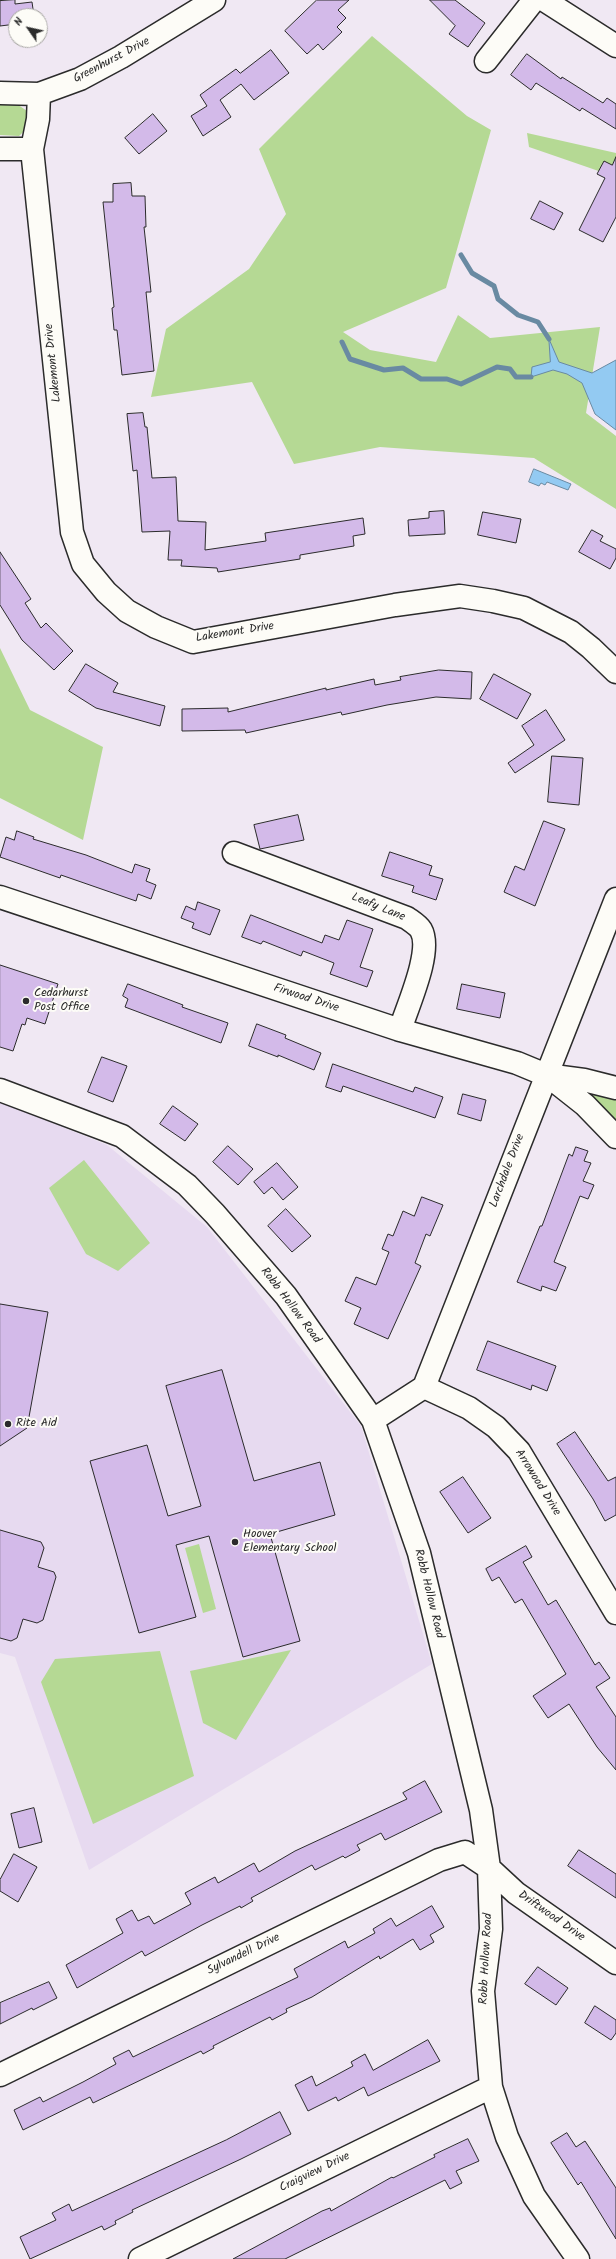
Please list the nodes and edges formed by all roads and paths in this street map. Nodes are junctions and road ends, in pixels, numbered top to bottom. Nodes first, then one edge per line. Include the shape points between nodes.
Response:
1 (214, 0) edge
2 (534, 0) edge
3 (544, 0) edge
4 (616, 46) edge
5 (486, 61) dead end
6 (0, 92) edge
7 (39, 94) junction
8 (0, 149) edge
9 (32, 149) junction
10 (616, 672) edge
11 (234, 853) dead end
12 (0, 897) edge
13 (616, 899) edge
14 (400, 1030) junction
15 (546, 1075) junction
16 (616, 1088) edge
17 (0, 1090) edge
18 (616, 1137) edge
19 (424, 1387) junction
20 (373, 1420) junction
21 (616, 1613) edge
22 (489, 1868) junction
23 (616, 1963) edge
24 (0, 2074) edge
25 (491, 2087) junction
26 (140, 2259) edge
27 (578, 2259) edge

1 - 7 street, Greenhurst Drive via 80,80
2 - 5 street
3 - 4 street
6 - 7 street, Greenhurst Drive
7 - 9 street, Lakemont Drive via 38,119
8 - 9 street
9 - 10 street, Lakemont Drive via 72,532 84,564 106,592 127,611 192,642 460,596 524,608 571,632
11 - 14 street, Leafy Lane via 407,918 421,929 425,941 424,956
12 - 14 street, Firwood Drive
13 - 15 street, Larchdale Drive
14 - 15 street, Firwood Drive via 516,1063
15 - 16 street, Firwood Drive via 584,1080
15 - 18 street via 585,1106
15 - 19 street, Larchdale Drive
17 - 20 street, Robb Hollow Road via 122,1136 187,1185 286,1296
19 - 20 street
19 - 21 street, Arrowood Drive via 469,1408 496,1427 519,1451
20 - 22 street, Robb Hollow Road via 419,1553 481,1810
22 - 23 street, Driftwood Drive via 516,1893
22 - 24 street, Sylvandell Drive via 465,1852 440,1860
22 - 25 street, Robb Hollow Road via 491,1928 483,1991
25 - 26 street, Craigview Drive
25 - 27 street, Robb Hollow Road via 507,2137 534,2196

